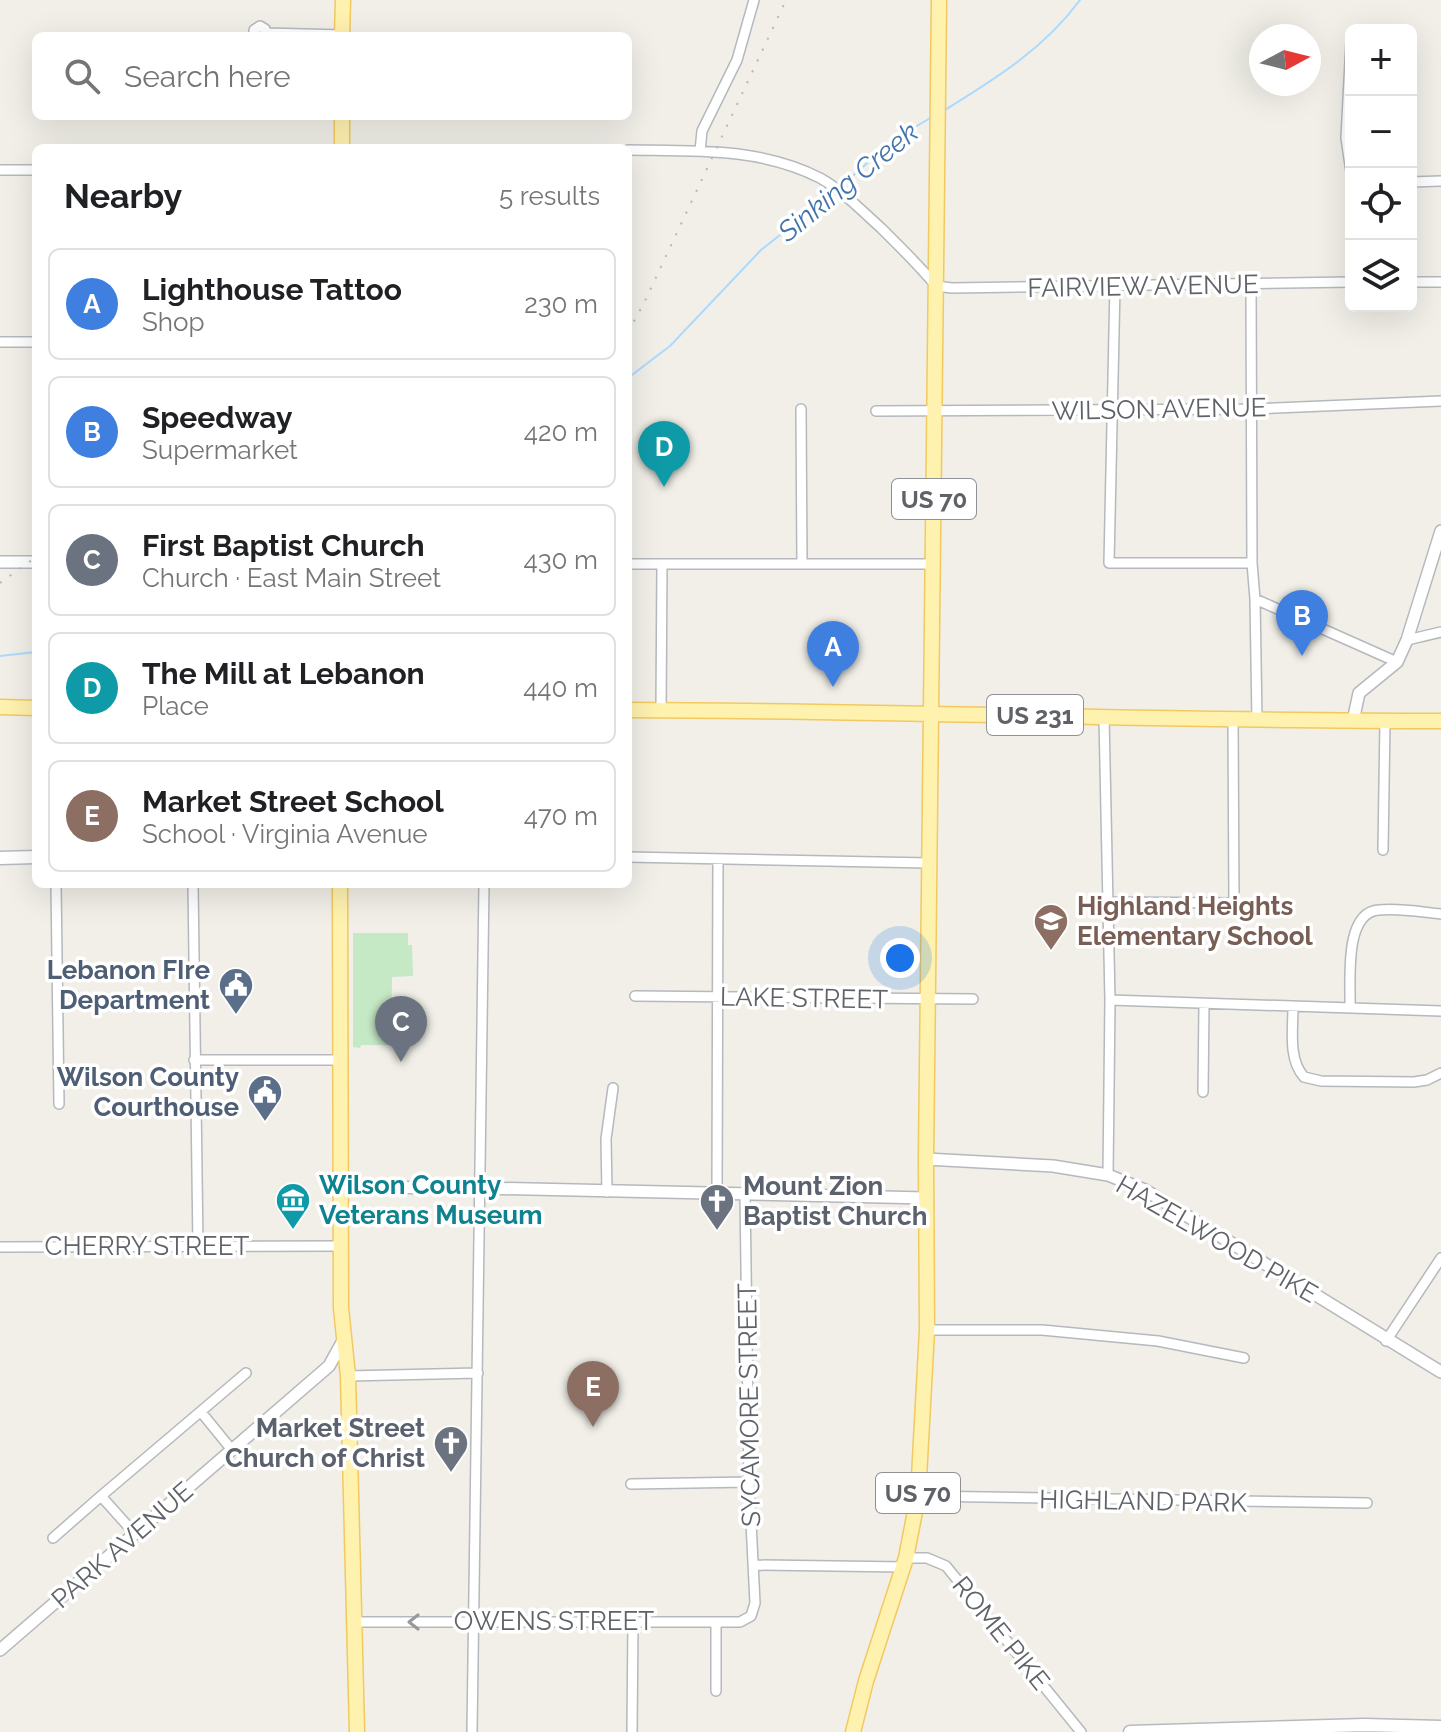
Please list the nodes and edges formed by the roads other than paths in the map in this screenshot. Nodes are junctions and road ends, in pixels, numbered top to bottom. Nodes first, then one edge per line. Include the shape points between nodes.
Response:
1 (343, 0) edge
2 (754, 0) edge
3 (939, 0) edge
4 (342, 32) edge
5 (1348, 96) edge
6 (342, 120) edge
7 (342, 144) edge
8 (632, 150) edge
9 (700, 151) junction
10 (1350, 168) edge
11 (0, 170) edge
12 (32, 170) edge
13 (1441, 181) edge
14 (1417, 182) edge
15 (1345, 282) edge
16 (1417, 282) edge
17 (1441, 282) edge
18 (1251, 285) junction
19 (936, 286) junction
20 (1115, 286) junction
21 (0, 342) edge
22 (32, 342) edge
23 (1441, 401) edge
24 (801, 409) dead end
25 (1112, 409) junction
26 (1252, 409) junction
27 (876, 411) dead end
28 (934, 411) junction
29 (1441, 531) edge
30 (0, 562) edge
31 (32, 562) edge
32 (1252, 563) junction
33 (632, 564) edge
34 (662, 564) junction
35 (802, 564) junction
36 (933, 564) junction
37 (1255, 599) junction
38 (1441, 632) edge
39 (1407, 640) junction
40 (1397, 662) junction
41 (0, 707) edge
42 (32, 708) edge
43 (632, 710) edge
44 (661, 710) junction
45 (932, 712) junction
46 (1104, 717) junction
47 (1233, 720) junction
48 (1257, 721) junction
49 (1353, 721) junction
50 (1385, 721) junction
51 (1441, 721) edge
52 (1383, 850) dead end
53 (32, 857) edge
54 (632, 857) edge
55 (0, 858) edge
56 (718, 859) junction
57 (929, 863) junction
58 (56, 888) edge
59 (193, 888) edge
60 (340, 888) edge
61 (484, 888) edge
62 (1107, 902) junction
63 (1441, 914) edge
64 (635, 996) dead end
65 (719, 997) junction
66 (928, 999) junction
67 (973, 999) dead end
68 (1110, 1000) junction
69 (1204, 1005) junction
70 (1293, 1007) junction
71 (1350, 1008) junction
72 (1441, 1011) edge
73 (194, 1060) junction
74 (340, 1060) junction
75 (1441, 1073) edge
76 (613, 1088) dead end
77 (1203, 1092) dead end
78 (59, 1104) dead end
79 (926, 1159) junction
80 (1108, 1175) junction
81 (341, 1187) junction
82 (481, 1188) junction
83 (607, 1192) junction
84 (717, 1193) junction
85 (745, 1194) junction
86 (926, 1198) junction
87 (198, 1245) junction
88 (341, 1246) junction
89 (0, 1247) edge
90 (1441, 1258) edge
91 (927, 1330) junction
92 (344, 1339) junction
93 (1386, 1341) junction
94 (1244, 1358) dead end
95 (1441, 1372) edge
96 (246, 1373) dead end
97 (478, 1373) junction
98 (348, 1376) junction
99 (201, 1412) junction
100 (232, 1450) junction
101 (749, 1482) junction
102 (631, 1484) dead end
103 (101, 1496) junction
104 (918, 1496) junction
105 (1367, 1503) dead end
106 (135, 1534) junction
107 (53, 1538) dead end
108 (905, 1562) junction
109 (753, 1565) junction
110 (751, 1616) joint
111 (473, 1621) junction
112 (633, 1621) junction
113 (355, 1622) junction
114 (716, 1622) junction
115 (0, 1650) edge
116 (716, 1691) dead end
117 (1441, 1727) edge
118 (357, 1732) edge
119 (472, 1732) edge
120 (632, 1732) edge
121 (853, 1732) edge
122 (1081, 1732) edge
123 (1130, 1732) edge

1 - 4 main road
2 - 9 street via 737,60 702,131
3 - 19 main road, US 70
5 - 10 street
6 - 7 main road
8 - 9 street
9 - 19 street via 751,156 828,183 922,267
11 - 12 street
13 - 14 street
15 - 18 street, FAIRVIEW AVENUE
16 - 17 street
18 - 20 street, FAIRVIEW AVENUE
18 - 26 street
19 - 20 street, FAIRVIEW AVENUE
19 - 28 main road, US 70
20 - 25 street
21 - 22 street
23 - 26 street, WILSON AVENUE
24 - 35 street
25 - 26 street, WILSON AVENUE
25 - 28 street, WILSON AVENUE
25 - 32 street via 1109,563
26 - 32 street
27 - 28 street, WILSON AVENUE
28 - 36 main road, US 70
29 - 39 street
30 - 31 street
32 - 37 street
33 - 34 street
34 - 35 street
34 - 44 street
35 - 36 street
36 - 45 main road, US 70
37 - 40 street
37 - 48 street
38 - 39 street
39 - 40 street
40 - 49 street via 1359,693
41 - 42 main road
43 - 44 main road, US 231
44 - 45 main road, US 231
45 - 46 main road, US 231
45 - 57 main road, US 70
46 - 47 main road, US 231
46 - 62 street
47 - 48 main road, US 231
47 - 62 street via 1234,903
48 - 49 main road, US 231
49 - 50 main road, US 231
50 - 51 main road, US 231
50 - 52 street
53 - 55 main road
54 - 56 street
56 - 57 street
56 - 65 street
57 - 66 main road, US 70
58 - 78 street
59 - 73 street
60 - 74 main road
61 - 82 street
62 - 68 street
63 - 71 street via 1375,909 1359,920 1353,935
64 - 65 street, LAKE STREET
65 - 66 street, LAKE STREET
65 - 84 street
66 - 67 street, LAKE STREET
66 - 79 main road, US 70
68 - 69 street
68 - 80 street
69 - 70 street
69 - 77 street
70 - 71 street
70 - 75 street via 1293,1053 1304,1077 1414,1082
71 - 72 street
73 - 74 street
73 - 87 street
74 - 81 main road
76 - 83 street via 606,1139
79 - 80 street, HAZELWOOD PIKE via 1053,1166
79 - 86 main road, US 70
80 - 93 street, HAZELWOOD PIKE via 1145,1190
81 - 82 street
81 - 88 main road
82 - 83 street
82 - 97 street
83 - 84 street
84 - 85 street
85 - 86 street
85 - 101 street, SYCAMORE STREET
86 - 91 main road, US 70
87 - 88 street, CHERRY STREET
87 - 89 street, CHERRY STREET
88 - 92 main road
90 - 93 street
91 - 94 street via 1057,1332 1158,1341
91 - 104 main road, US 70
92 - 98 main road
92 - 100 street, PARK AVENUE via 329,1366
93 - 95 street, HAZELWOOD PIKE
96 - 99 street
97 - 98 street
97 - 111 street
98 - 113 main road
99 - 100 street
99 - 103 street
100 - 106 street, PARK AVENUE
101 - 102 street
101 - 109 street, SYCAMORE STREET
103 - 106 street
103 - 107 street
104 - 105 street, HIGHLAND PARK
104 - 108 main road, US 70
106 - 115 street, PARK AVENUE
108 - 109 street, ROME PIKE
108 - 121 main road, US 70
108 - 122 street, ROME PIKE via 927,1558 946,1566
109 - 110 street, SYCAMORE STREET
110 - 114 street, OWENS STREET via 740,1622
111 - 112 street, OWENS STREET
111 -> 113 street, OWENS STREET
111 - 119 street
112 - 114 street, OWENS STREET
112 - 120 street
113 - 118 main road
114 - 116 street
117 - 123 main road

